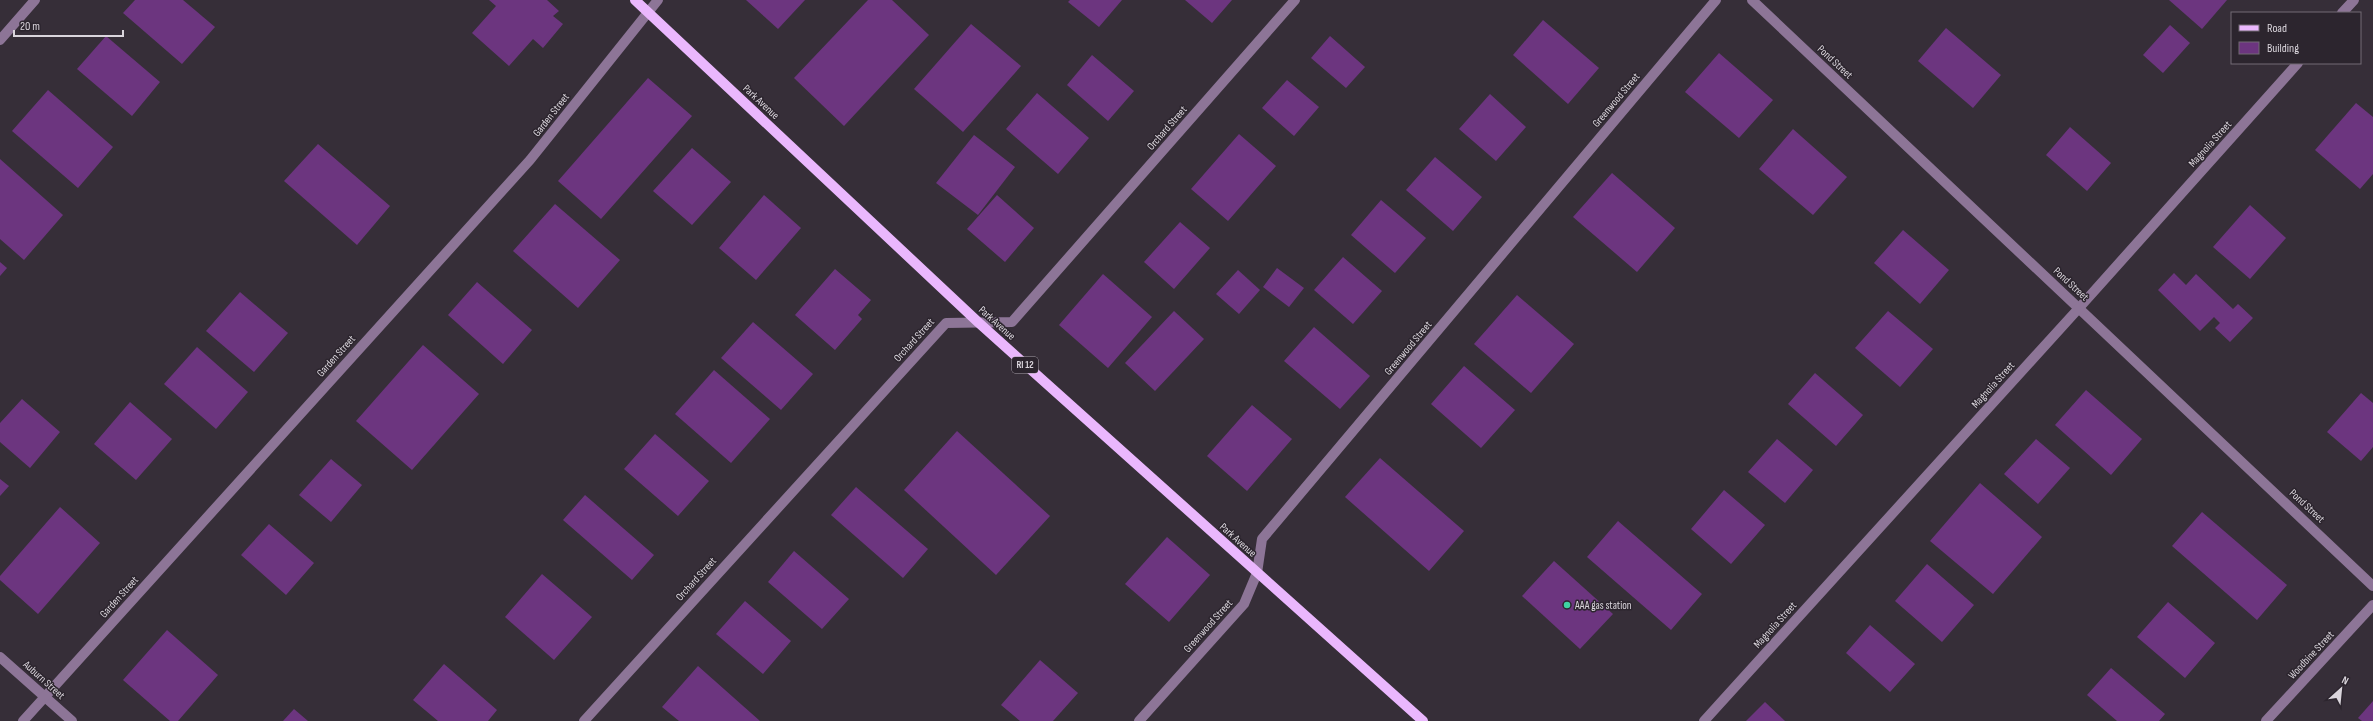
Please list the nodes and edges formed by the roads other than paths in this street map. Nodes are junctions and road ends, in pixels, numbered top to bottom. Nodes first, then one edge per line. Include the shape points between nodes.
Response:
1 (35, 0) edge
2 (635, 0) edge
3 (658, 0) edge
4 (1295, 0) edge
5 (1716, 0) edge
6 (1752, 0) edge
7 (2354, 0) edge
8 (647, 11) junction
9 (2343, 12) edge
10 (0, 40) edge
11 (2297, 64) edge
12 (2080, 308) junction
13 (979, 323) junction
14 (1257, 573) junction
15 (2373, 586) edge
16 (2373, 605) edge
17 (0, 657) edge
18 (45, 697) junction
19 (23, 721) edge
20 (72, 721) edge
21 (584, 721) edge
22 (1139, 721) edge
23 (1423, 721) edge
24 (1704, 721) edge
25 (2266, 721) edge

1 - 10 street
2 - 8 main road, Park Avenue / RI 12
3 - 8 street, Garden Street
4 - 13 street, Orchard Street via 1012,322
5 - 14 street, Greenwood Street via 1262,539
6 - 12 street, Pond Street
7 - 9 street
8 - 13 main road, Park Avenue / RI 12
8 - 18 street, Garden Street via 530,160
11 - 12 street, Magnolia Street
12 - 15 street, Pond Street
12 - 24 street, Magnolia Street
13 - 14 main road, Park Avenue / RI 12
13 - 21 street, Orchard Street via 946,323
14 - 22 street, Greenwood Street via 1244,604
14 - 23 main road, Park Avenue / RI 12
16 - 25 street, Woodbine Street
17 - 18 street, Auburn Street
18 - 19 street, Garden Street
18 - 20 street, Auburn Street

